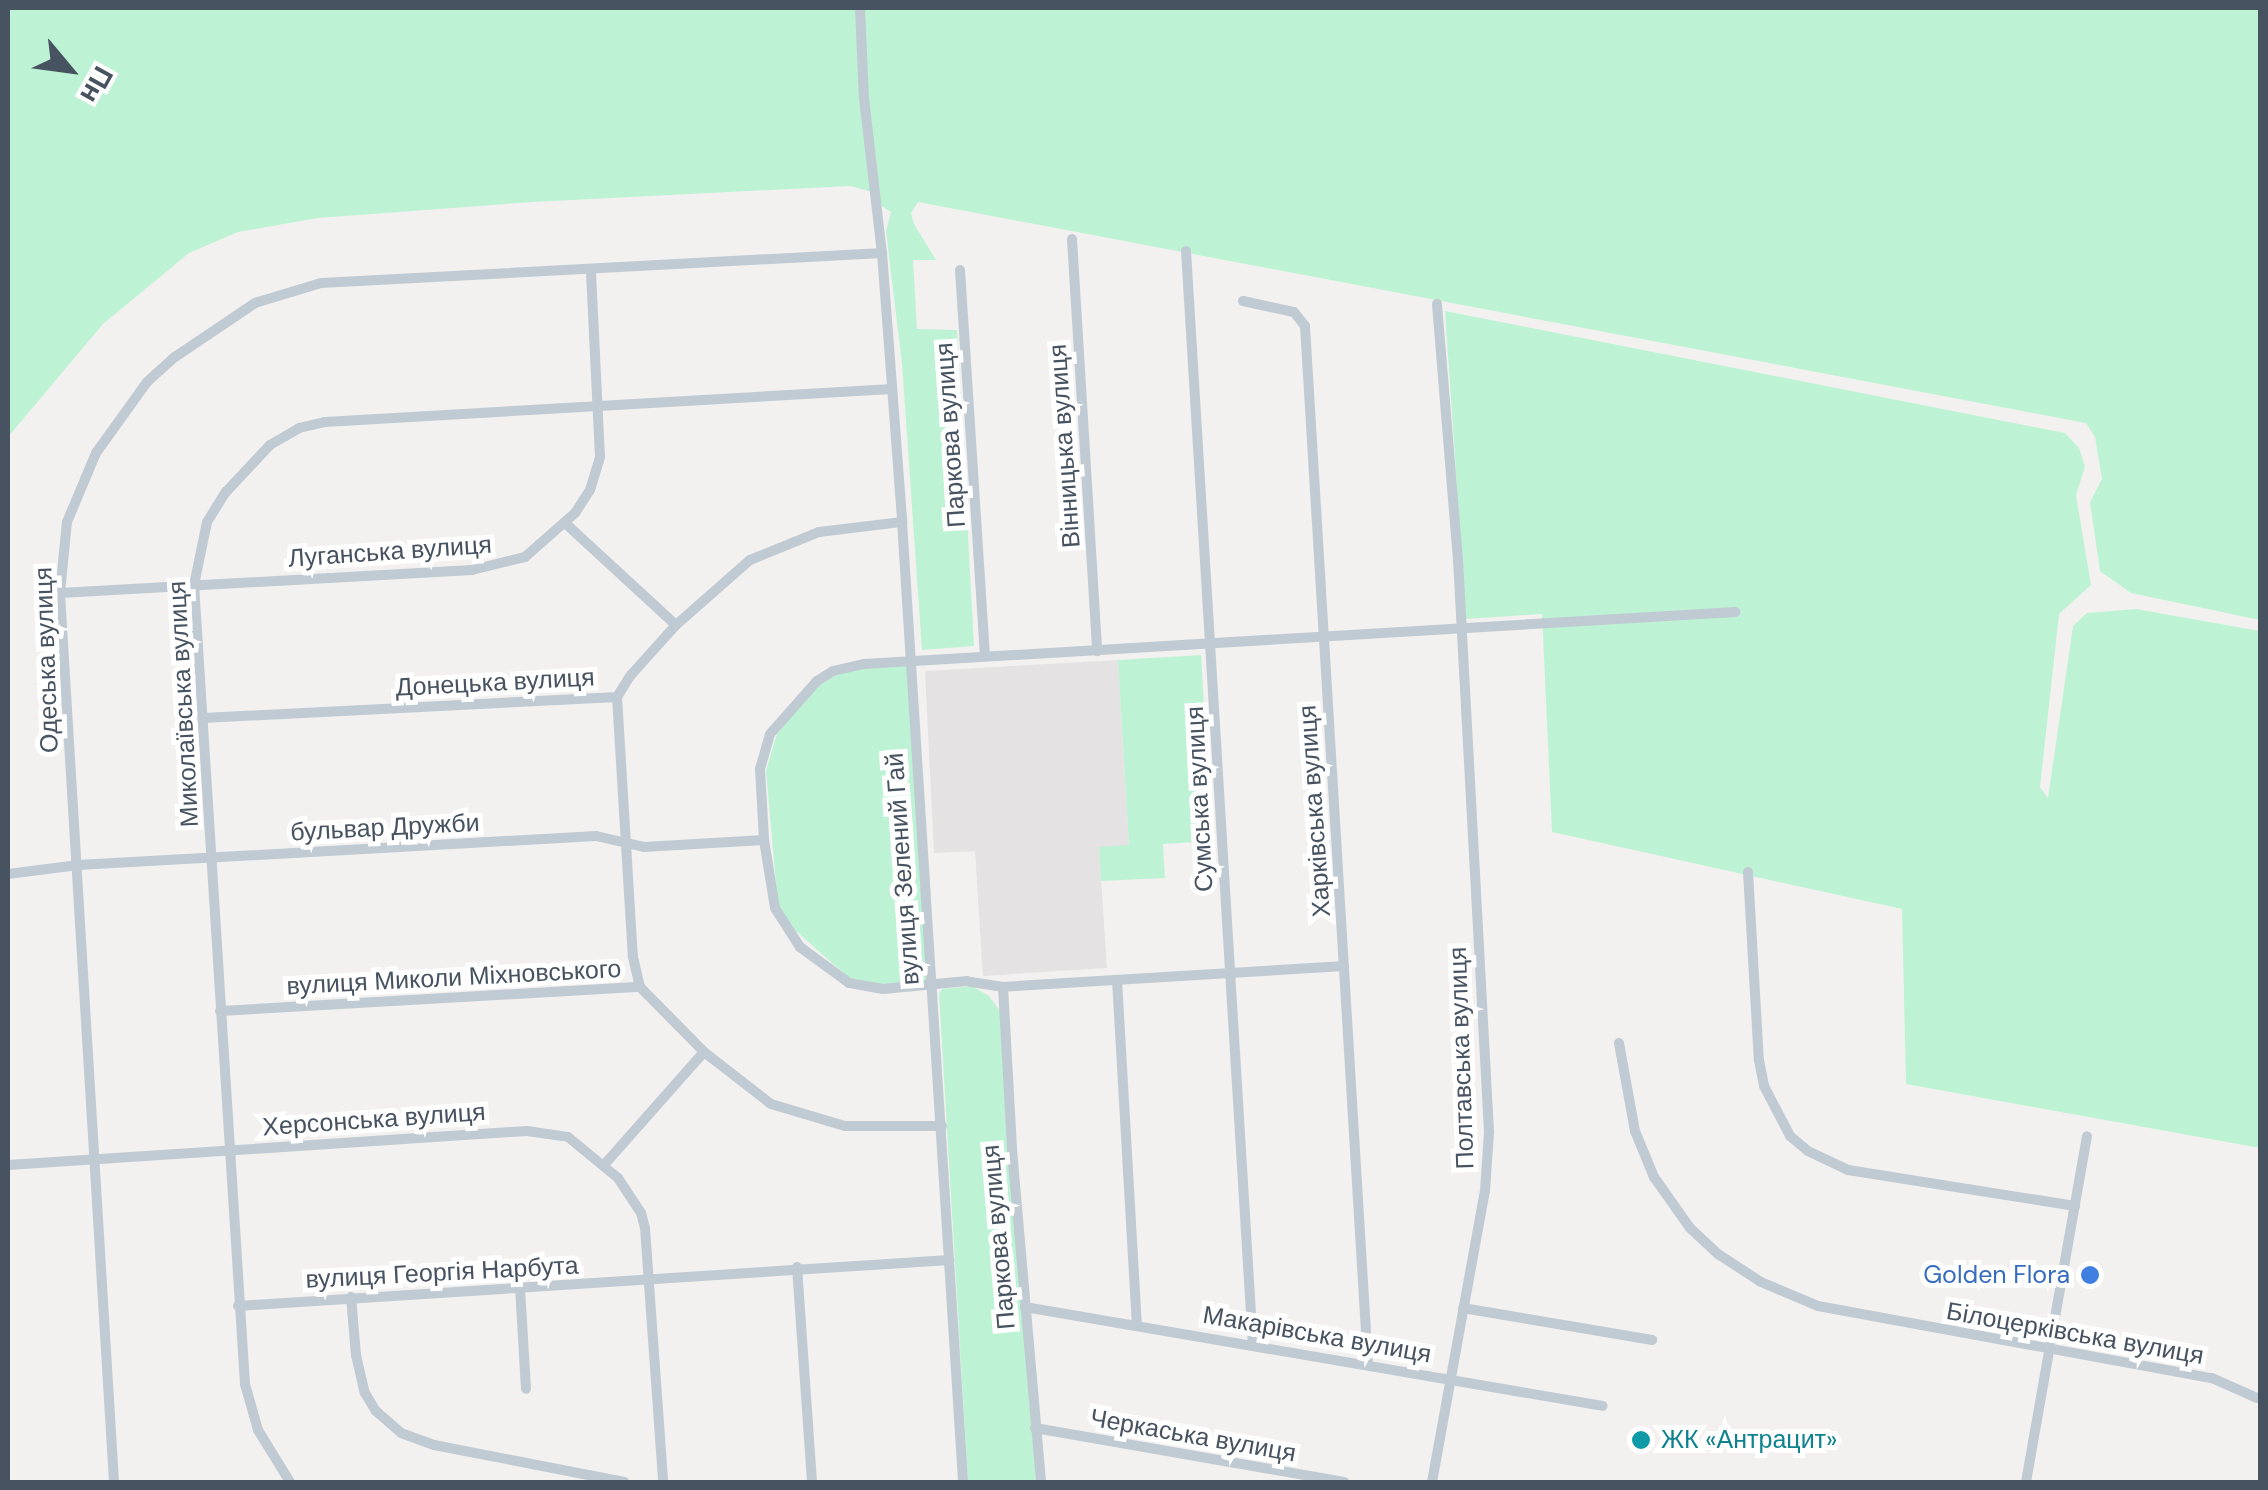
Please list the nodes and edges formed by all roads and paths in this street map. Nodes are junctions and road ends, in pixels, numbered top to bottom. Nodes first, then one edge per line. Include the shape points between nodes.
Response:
1 (860, 8) edge
2 (1072, 239) dead end
3 (1186, 250) dead end
4 (882, 253) junction
5 (591, 270) junction
6 (960, 270) dead end
7 (1243, 301) dead end
8 (1437, 304) dead end
9 (892, 389) junction
10 (599, 408) junction
11 (902, 522) junction
12 (565, 523) junction
13 (194, 585) junction
14 (60, 592) junction
15 (1735, 612) dead end
16 (676, 624) junction
17 (1462, 629) junction
18 (1323, 637) junction
19 (1212, 645) junction
20 (1098, 650) junction
21 (985, 656) junction
22 (910, 660) junction
23 (617, 697) junction
24 (203, 718) junction
25 (764, 840) junction
26 (626, 842) junction
27 (214, 858) junction
28 (78, 865) junction
29 (1748, 872) dead end
30 (8, 874) edge
31 (1344, 966) junction
32 (1230, 973) junction
33 (1117, 980) junction
34 (931, 986) junction
35 (640, 987) junction
36 (1004, 988) junction
37 (220, 1011) junction
38 (1619, 1043) dead end
39 (704, 1052) junction
40 (942, 1126) junction
41 (2087, 1136) dead end
42 (228, 1150) junction
43 (94, 1159) junction
44 (8, 1164) edge
45 (604, 1165) junction
46 (2074, 1206) junction
47 (950, 1260) junction
48 (798, 1267) junction
49 (648, 1280) junction
50 (520, 1288) junction
51 (351, 1297) junction
52 (238, 1306) junction
53 (1024, 1307) junction
54 (1463, 1308) junction
55 (1137, 1324) junction
56 (1652, 1340) dead end
57 (1253, 1345) junction
58 (2050, 1350) junction
59 (1368, 1364) junction
60 (1450, 1379) junction
61 (526, 1389) dead end
62 (2257, 1398) dead end
63 (1602, 1406) dead end
64 (1035, 1428) junction
65 (114, 1482) edge
66 (290, 1482) edge
67 (624, 1482) edge
68 (662, 1482) edge
69 (812, 1482) edge
70 (963, 1482) edge
71 (1041, 1482) edge
72 (1344, 1482) edge
73 (1432, 1482) edge
74 (2026, 1482) edge

1 - 4 street, вулиця Зелений Гай
2 - 20 street, Вінницька вулиця
3 - 19 street, Сумська вулиця
4 - 5 street, Одеська вулиця
4 - 9 street, вулиця Зелений Гай
5 - 10 street, Луганська вулиця
5 - 14 street, Одеська вулиця via 321,282 256,303 218,324 147,382 96,453 67,522
6 - 21 street, Паркова вулиця
7 - 18 street, Харківська вулиця via 1294,312 1305,326
8 - 17 street, Полтавська вулиця
9 - 10 street, Миколаївська вулиця
9 - 11 street, вулиця Зелений Гай
10 - 12 street, Луганська вулиця via 596,475
10 - 13 street, Миколаївська вулиця via 299,428 270,444 226,492 207,522
11 - 16 street, Донецька вулиця via 819,532 772,548
11 - 22 street, вулиця Зелений Гай
12 - 13 street, Луганська вулиця via 525,556 492,568
12 - 16 street
13 - 14 street, Луганська вулиця
13 - 24 street, Миколаївська вулиця
14 - 28 street, Одеська вулиця
15 - 17 street
16 - 23 street, Донецька вулиця
17 - 18 street
17 - 54 street, Полтавська вулиця via 1489,1132
18 - 19 street
18 - 31 street, Харківська вулиця
19 - 20 street
19 - 32 street, Сумська вулиця
20 - 21 street
21 - 22 street
22 - 25 street via 833,670 779,722 760,769
22 - 34 street, вулиця Зелений Гай
23 - 24 street, Донецька вулиця
23 - 26 street
24 - 27 street, Миколаївська вулиця
25 - 26 street, бульвар Дружби via 644,847
25 - 34 street via 780,921 817,962 866,987
26 - 27 street, бульвар Дружби via 596,836
26 - 35 street
27 - 28 street, бульвар Дружби
27 - 37 street, Миколаївська вулиця
28 - 30 street, бульвар Дружби
28 - 43 street, Одеська вулиця
29 - 46 street via 1759,1060 1764,1086 1790,1136 1848,1170
31 - 32 street
31 - 59 street, Харківська вулиця
32 - 33 street
32 - 57 street, Сумська вулиця
33 - 36 street
33 - 55 street
34 - 36 street via 967,981
34 - 40 street, вулиця Зелений Гай
35 - 37 street, вулиця Миколи Міхновського
35 - 39 street, вулиця Миколи Міхновського
36 - 53 street, Паркова вулиця
37 - 42 street, Миколаївська вулиця
38 - 58 street, Білоцерківська вулиця via 1635,1130 1654,1178 1677,1214 1741,1270 1818,1306
39 - 40 street, вулиця Миколи Міхновського via 771,1104 818,1121 872,1129
39 - 45 street
40 - 47 street, вулиця Зелений Гай
41 - 46 street
42 - 43 street, Херсонська вулиця
42 - 45 street, Херсонська вулиця via 527,1130 568,1138
42 - 52 street, Миколаївська вулиця
43 - 44 street, Херсонська вулиця
43 - 65 street, Одеська вулиця
45 - 49 street, Херсонська вулиця via 640,1212
46 - 58 street
47 - 48 street, вулиця Георгія Нарбута
47 - 70 street, вулиця Зелений Гай
48 - 49 street, вулиця Георгія Нарбута
48 - 69 street
49 - 50 street, вулиця Георгія Нарбута
49 - 68 street
50 - 51 street, вулиця Георгія Нарбута
50 - 61 street
51 - 52 street, вулиця Георгія Нарбута
51 - 67 street via 366,1392 401,1433
52 - 66 street, Миколаївська вулиця via 250,1405 267,1449
53 - 55 street, Макарівська вулиця
53 - 64 street, Паркова вулиця
54 - 56 street
54 - 60 street, Полтавська вулиця
55 - 57 street, Макарівська вулиця
57 - 59 street, Макарівська вулиця
58 - 62 street, Білоцерківська вулиця via 2212,1378
58 - 74 street
59 - 60 street, Макарівська вулиця
60 - 63 street, Макарівська вулиця
60 - 73 street, Полтавська вулиця
64 - 71 street, Паркова вулиця
64 - 72 street, Черкаська вулиця

